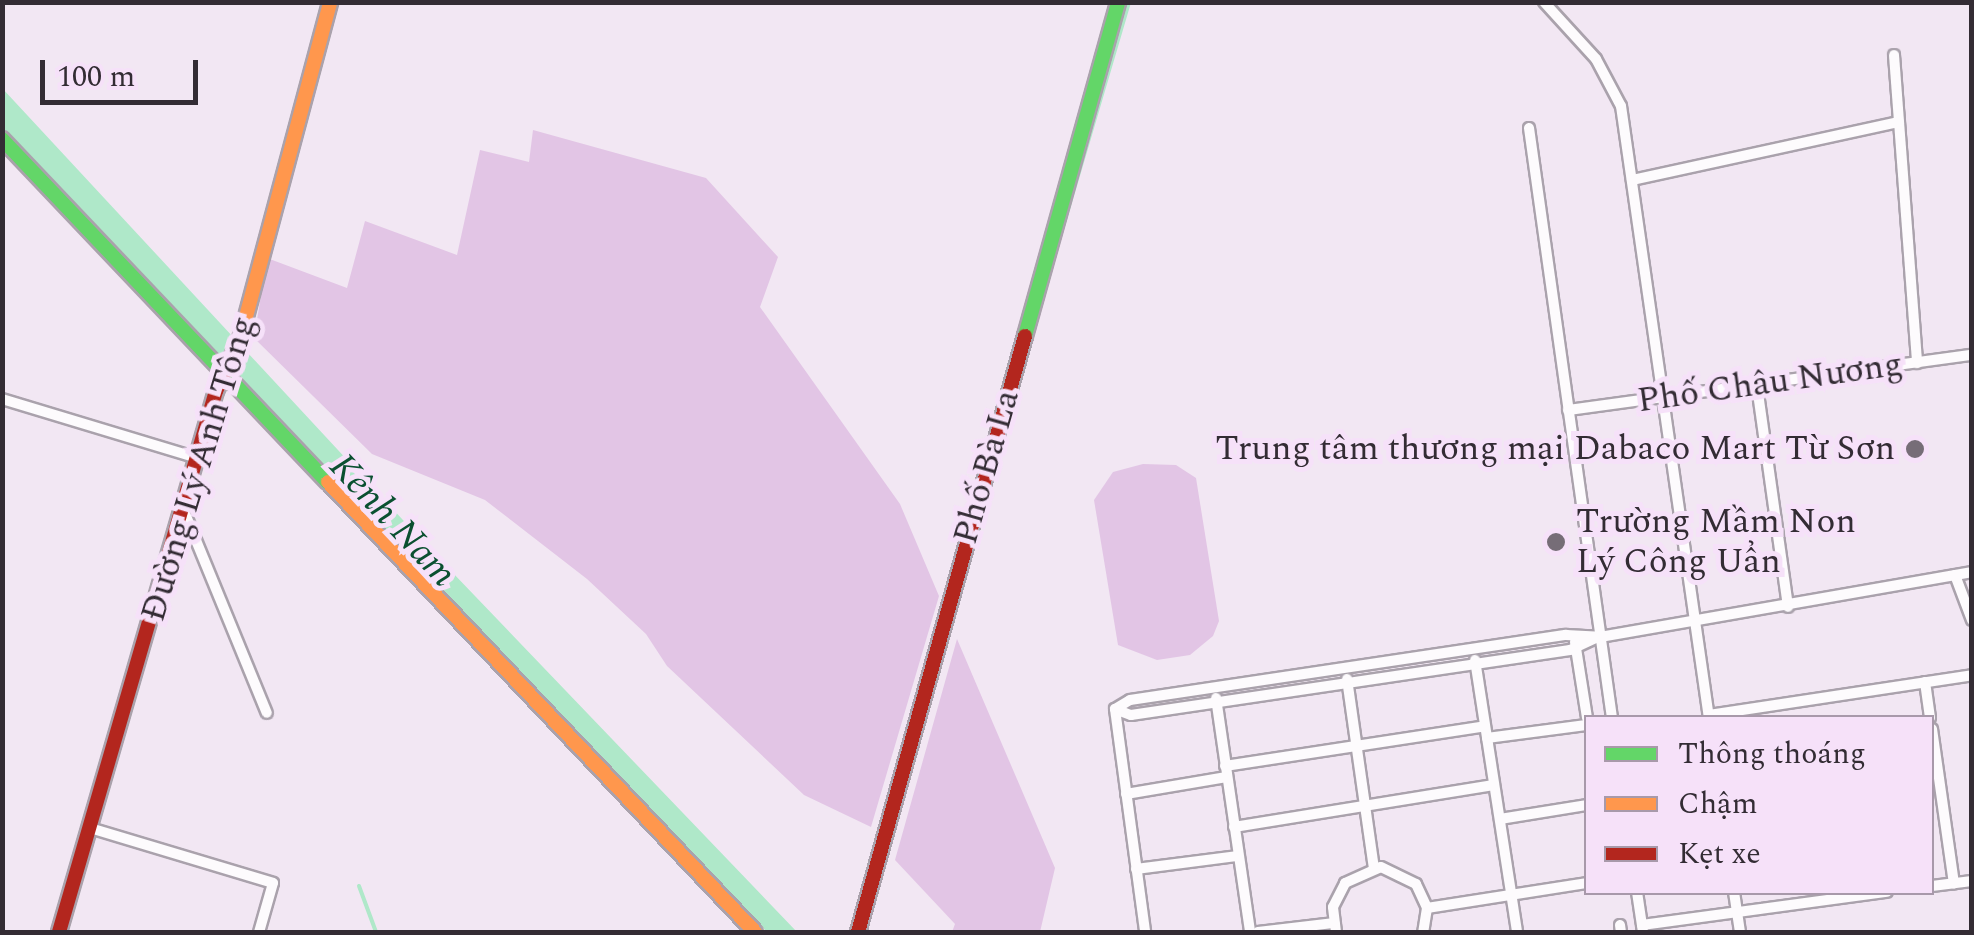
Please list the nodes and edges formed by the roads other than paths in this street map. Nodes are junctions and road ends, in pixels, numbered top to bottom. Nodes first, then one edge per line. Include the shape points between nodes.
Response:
1 (330, 2) edge
2 (1118, 2) edge
3 (1544, 2) edge
4 (1894, 55) dead end
5 (1899, 122) junction
6 (1529, 128) dead end
7 (2, 139) edge
8 (1632, 180) junction
9 (1972, 355) edge
10 (1917, 362) junction
11 (224, 373) junction
12 (1757, 386) junction
13 (2, 399) edge
14 (1663, 399) junction
15 (1568, 410) junction
16 (198, 458) junction
17 (184, 511) junction
18 (1972, 572) edge
19 (1956, 575) junction
20 (1788, 607) junction
21 (1972, 620) edge
22 (1696, 622) junction
23 (1600, 637) junction
24 (1575, 642) junction
25 (1473, 649) junction
26 (1475, 664) junction
27 (1345, 668) junction
28 (1972, 674) edge
29 (1925, 682) junction
30 (1348, 683) junction
31 (1214, 687) junction
32 (1216, 702) junction
33 (1116, 709) junction
34 (267, 713) dead end
35 (1587, 715) edge
36 (1612, 715) edge
37 (1709, 715) edge
38 (1715, 715) edge
39 (1930, 715) edge
40 (1584, 725) edge
41 (1486, 732) junction
42 (1356, 746) junction
43 (1934, 758) edge
44 (1226, 771) junction
45 (1494, 785) junction
46 (1936, 786) edge
47 (1126, 794) junction
48 (1584, 804) edge
49 (1365, 806) junction
50 (1500, 819) junction
51 (1234, 827) junction
52 (90, 828) junction
53 (1238, 856) junction
54 (1374, 868) junction
55 (1136, 869) junction
56 (1972, 881) edge
57 (1584, 883) edge
58 (1954, 883) junction
59 (1934, 886) edge
60 (1512, 895) junction
61 (1637, 895) edge
62 (1734, 895) edge
63 (1866, 895) edge
64 (1427, 908) junction
65 (1737, 913) junction
66 (1335, 928) edge
67 (1642, 929) edge
68 (59, 932) edge
69 (259, 932) edge
70 (755, 932) edge
71 (858, 932) edge
72 (1145, 932) edge
73 (1250, 932) edge
74 (1258, 932) edge
75 (1424, 932) edge
76 (1516, 932) edge
77 (1740, 932) edge

1 - 11 street, Đường Lý Anh Tông via 243,332
2 - 71 street, Phố Bà La
3 - 8 street via 1615,86
4 - 5 street
5 - 8 street
5 - 10 street
6 - 15 street
7 - 11 street
8 - 14 street
9 - 10 street, Phố Châu Nương
10 - 12 street, Phố Châu Nương
11 - 16 street, Đường Lý Anh Tông
11 - 70 street
12 - 14 street, Phố Châu Nương
12 - 20 street
13 - 16 street
14 - 15 street, Phố Châu Nương
14 - 22 street
15 - 23 street
16 - 17 street, Đường Lý Anh Tông
17 - 34 street
17 - 52 street, Đường Lý Anh Tông
18 - 19 street
19 - 20 street
19 - 21 street
20 - 22 street
22 - 23 street
22 - 37 street
23 - 24 street
23 - 36 street
24 - 25 street
24 - 26 street
24 - 35 street
25 - 26 street
25 - 27 street
26 - 30 street
26 - 41 street
27 - 30 street
27 - 31 street
28 - 29 street
29 - 38 street
29 - 39 street
30 - 32 street
30 - 42 street
31 - 32 street
31 - 33 street via 1130,700
32 - 33 street via 1132,715
32 - 44 street
33 - 47 street
40 - 41 street
41 - 42 street
41 - 45 street
42 - 44 street
42 - 49 street
43 - 46 street
44 - 47 street
44 - 51 street
45 - 49 street
45 - 50 street
46 - 58 street
47 - 55 street
48 - 50 street
49 - 51 street
49 - 54 street
50 - 60 street
51 - 53 street
52 - 68 street, Đường Lý Anh Tông
52 - 69 street via 272,883
53 - 55 street
53 - 73 street
54 - 64 street via 1406,875
54 - 66 street via 1345,883
55 - 72 street
56 - 58 street
57 - 60 street
58 - 59 street
60 - 64 street
60 - 76 street
61 - 67 street
62 - 65 street
63 - 65 street
64 - 75 street
65 - 67 street
65 - 77 street
66 - 74 street

